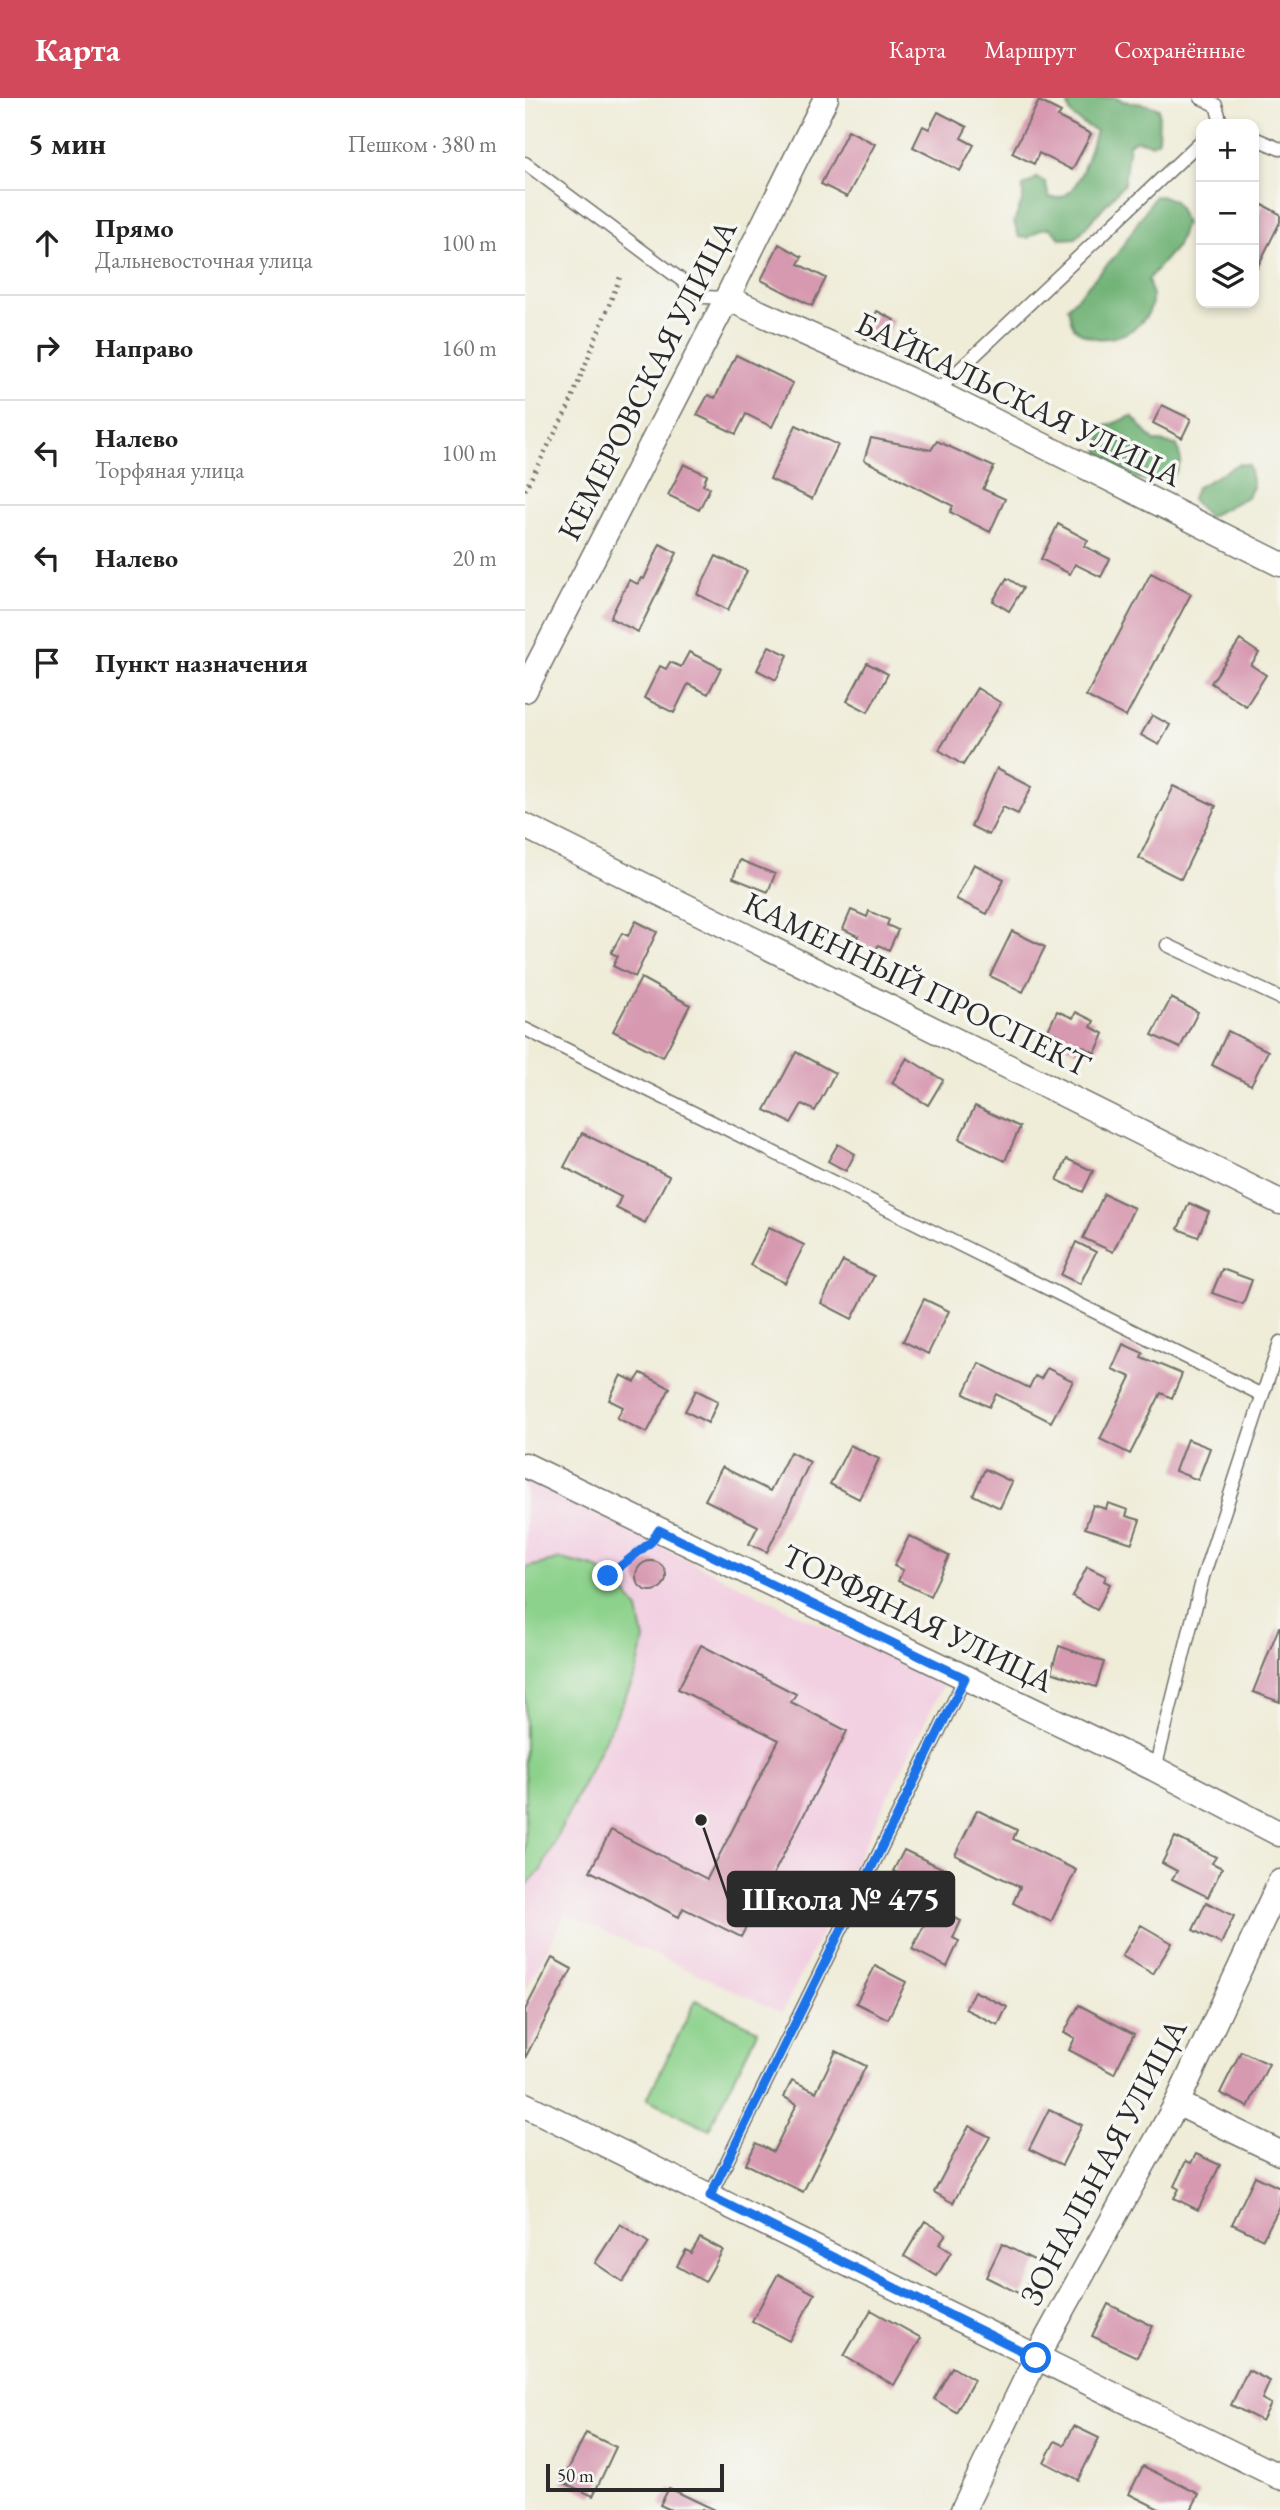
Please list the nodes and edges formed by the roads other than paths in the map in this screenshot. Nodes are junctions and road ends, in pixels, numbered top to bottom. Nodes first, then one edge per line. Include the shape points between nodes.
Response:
1 (826, 98) edge
2 (1201, 98) edge
3 (1220, 119) edge
4 (1259, 140) edge
5 (1196, 146) edge
6 (1280, 149) edge
7 (525, 163) edge
8 (727, 298) junction
9 (936, 392) junction
10 (1280, 564) edge
11 (525, 690) edge
12 (525, 826) edge
13 (1167, 945) dead end
14 (1280, 998) edge
15 (525, 1029) edge
16 (1280, 1202) edge
17 (1280, 1342) edge
18 (1262, 1395) junction
19 (525, 1465) edge
20 (965, 1678) junction
21 (1156, 1769) junction
22 (1280, 1834) edge
23 (1280, 1882) edge
24 (1177, 2103) junction
25 (525, 2105) edge
26 (1280, 2152) edge
27 (710, 2196) junction
28 (1036, 2358) junction
29 (1280, 2477) edge
30 (963, 2510) edge

1 - 8 street, КЕМЕРОВСКАЯ УЛИЦА
2 - 3 lane via 1216,105
4 - 6 lane
5 - 9 lane
7 - 8 lane via 704,298
8 - 9 street, БАЙКАЛЬСКАЯ УЛИЦА
8 - 11 street, КЕМЕРОВСКАЯ УЛИЦА
9 - 10 street, БАЙКАЛЬСКАЯ УЛИЦА
12 - 16 street, КАМЕННЫЙ ПРОСПЕКТ
13 - 14 lane
15 - 18 lane
17 - 18 lane
18 - 21 lane via 1203,1577
19 - 20 street, ТОРФЯНАЯ УЛИЦА
20 - 21 street, ТОРФЯНАЯ УЛИЦА
20 - 27 lane
21 - 22 street, ТОРФЯНАЯ УЛИЦА
23 - 24 street, ЗОНАЛЬНАЯ УЛИЦА
24 - 26 street
24 - 28 street, ЗОНАЛЬНАЯ УЛИЦА
25 - 27 street
27 - 28 street
28 - 29 street
28 - 30 street, ЗОНАЛЬНАЯ УЛИЦА

